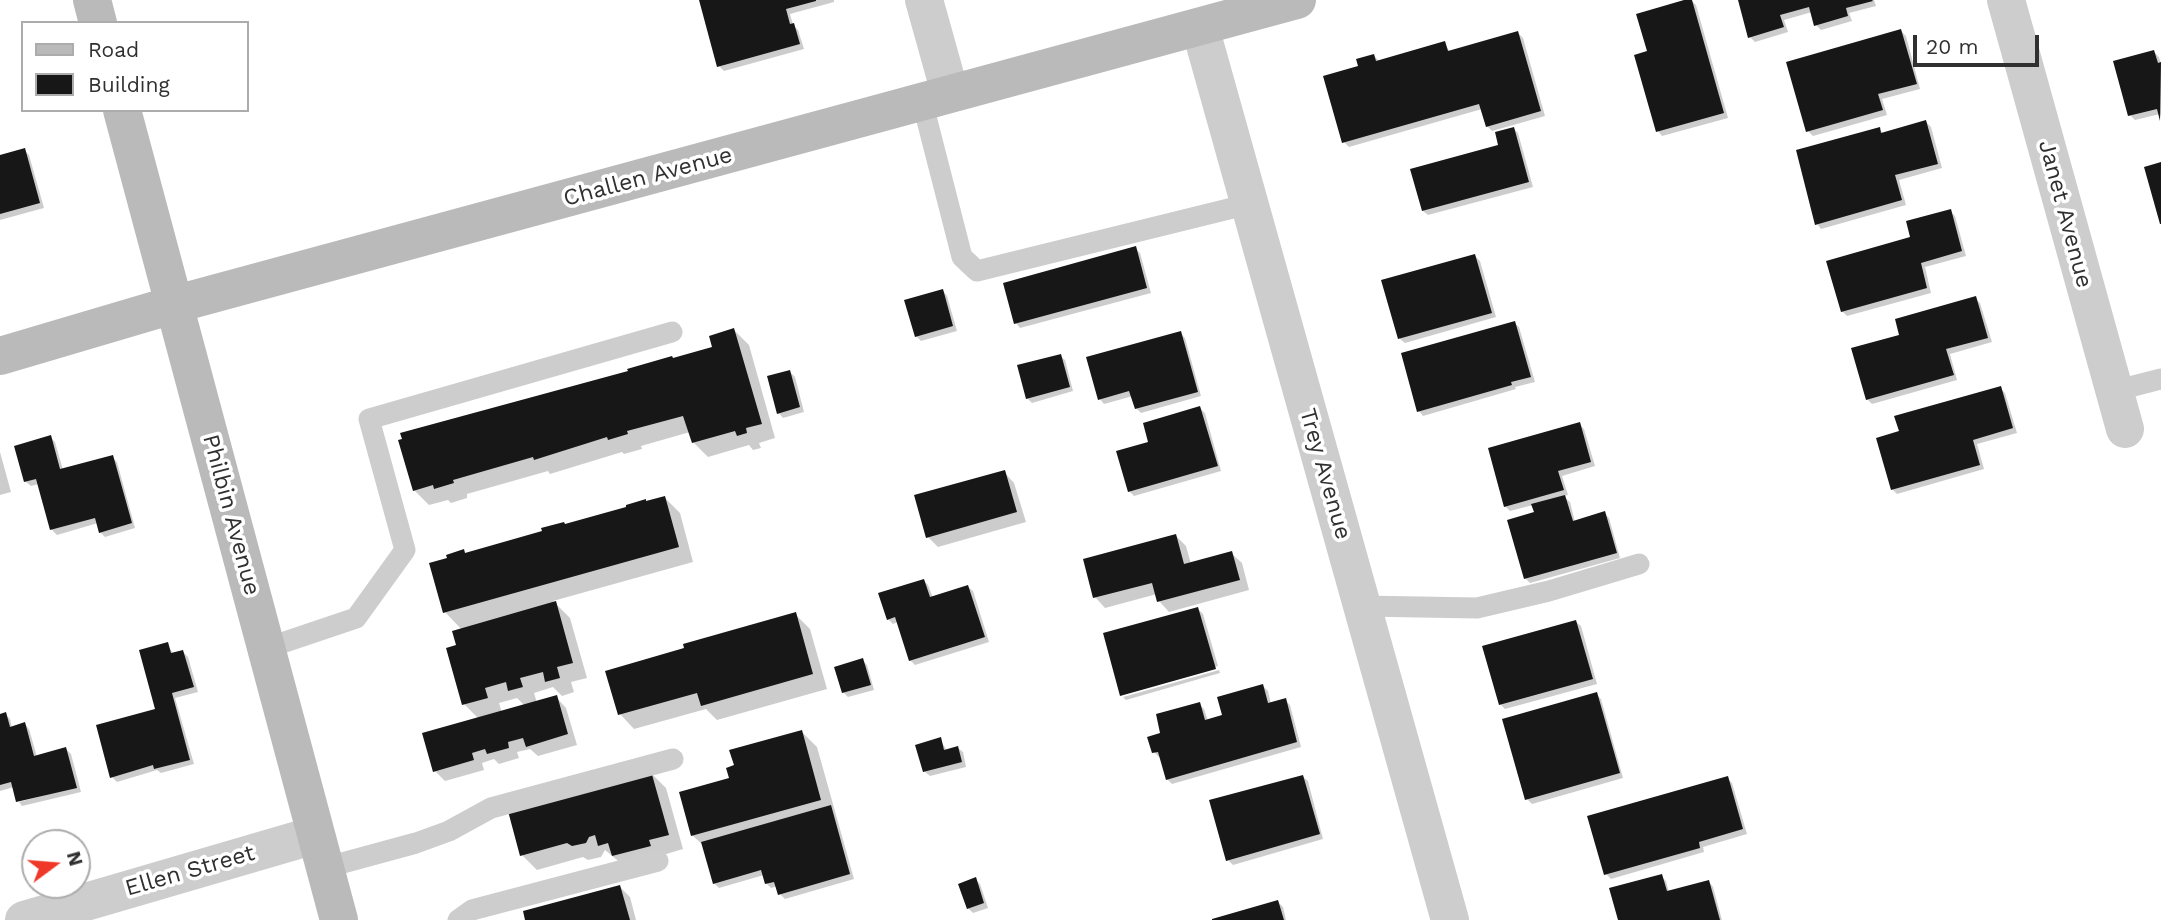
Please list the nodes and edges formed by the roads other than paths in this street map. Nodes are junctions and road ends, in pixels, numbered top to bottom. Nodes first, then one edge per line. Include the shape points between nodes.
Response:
1 (92, 0) edge
2 (924, 0) edge
3 (1297, 0) edge
4 (2006, 0) edge
5 (97, 21) edge
6 (1200, 27) junction
7 (936, 97) junction
8 (123, 112) edge
9 (1249, 204) junction
10 (176, 304) junction
11 (672, 332) dead end
12 (0, 356) edge
13 (2161, 379) edge
14 (2114, 391) junction
15 (2125, 429) dead end
16 (1639, 564) dead end
17 (1362, 606) junction
18 (267, 648) junction
19 (673, 759) dead end
20 (320, 851) junction
21 (658, 860) dead end
22 (24, 920) edge
23 (339, 920) edge
24 (458, 920) edge
25 (1450, 920) edge

1 - 5 street
2 - 7 street
3 - 6 street, Challen Avenue
4 - 14 street, Janet Avenue
6 - 7 street, Challen Avenue
6 - 9 street, Trey Avenue
7 - 9 lane via 962,257 977,271
7 - 10 street, Challen Avenue
8 - 10 street, Philbin Avenue
9 - 17 street, Trey Avenue
10 - 12 street, Challen Avenue
10 - 18 street, Philbin Avenue
11 - 18 lane via 369,419 405,550 356,618
13 - 14 lane
14 - 15 street, Janet Avenue
16 - 17 lane via 1477,608
17 - 25 street, Trey Avenue
18 - 20 street, Philbin Avenue
19 - 20 lane via 491,808 416,843
20 - 22 street, Ellen Street
20 - 23 street, Philbin Avenue
21 - 24 lane via 472,910

